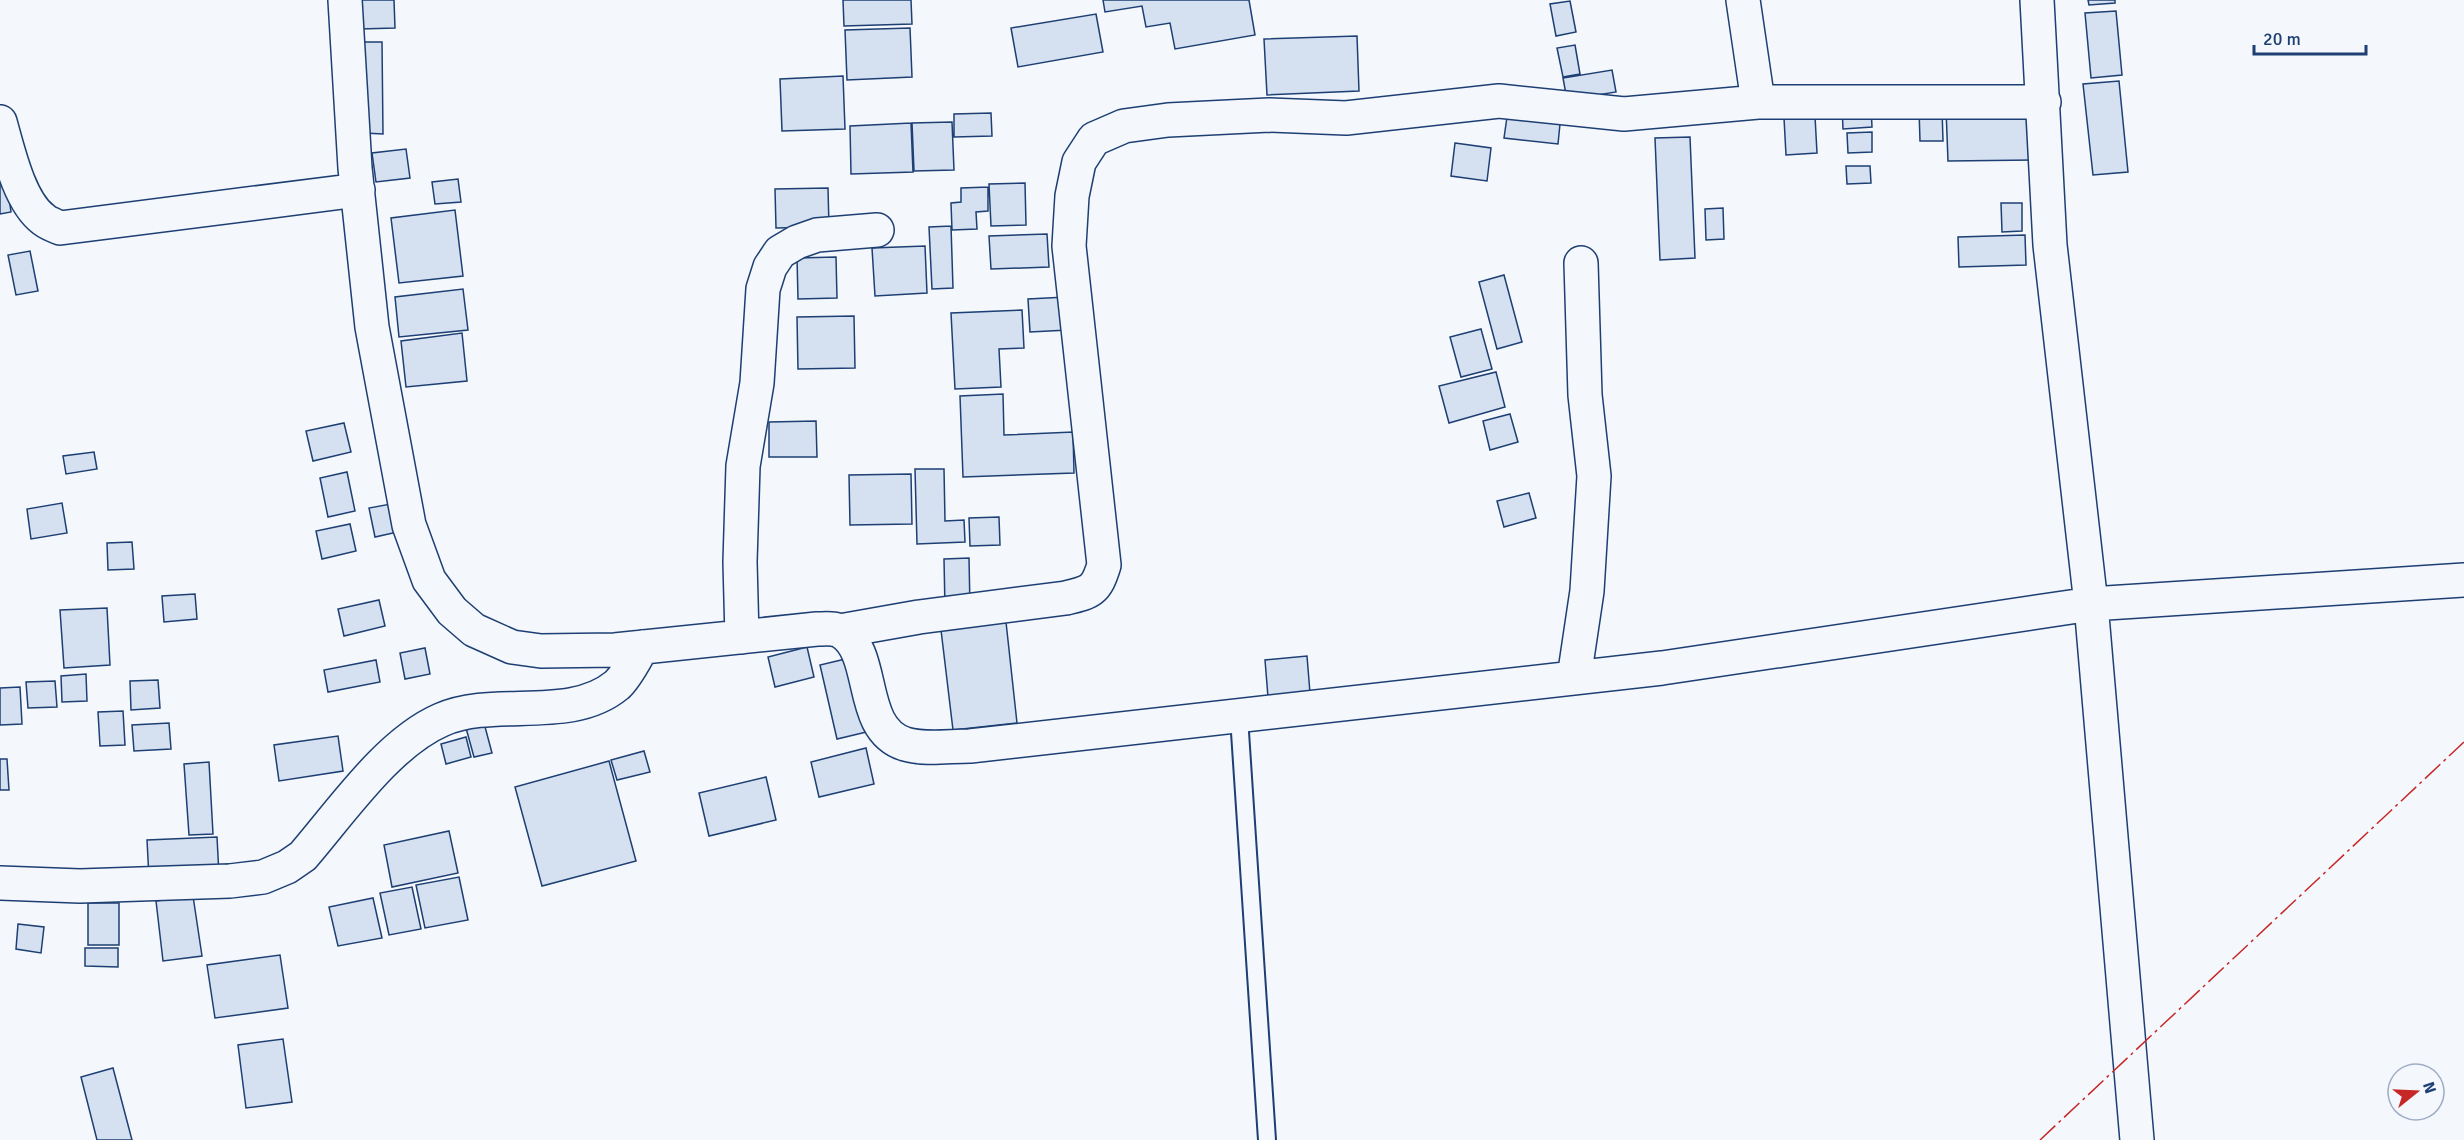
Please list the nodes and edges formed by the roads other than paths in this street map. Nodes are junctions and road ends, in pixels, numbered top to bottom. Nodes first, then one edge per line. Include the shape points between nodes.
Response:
1 (345, 0) edge
2 (1743, 0) edge
3 (2037, 0) edge
4 (1758, 102) junction
5 (2044, 102) junction
6 (0, 122) edge
7 (358, 190) junction
8 (877, 230) dead end
9 (1581, 263) dead end
10 (2464, 580) edge
11 (2091, 604) junction
12 (840, 631) junction
13 (742, 637) junction
14 (642, 647) junction
15 (1574, 678) junction
16 (1239, 717) junction
17 (0, 883) edge
18 (1267, 1140) edge
19 (2137, 1140) edge

1 - 7 street
2 - 4 street
3 - 5 street
4 - 5 street
4 - 12 street via 1624,114 1498,101 1346,118 1269,115 1168,120 1124,126 1094,139 1079,162 1069,246 1104,565 1099,582 1090,592 1066,598
5 - 11 street via 2050,245
6 - 7 street via 31,206 43,220 60,228
7 - 14 street via 374,338 409,525 429,580 452,611 474,630 512,647 541,651
8 - 13 street via 797,242 780,252 770,267 763,290 757,383 743,466
9 - 15 street via 1585,394 1594,476 1587,591
10 - 11 street
11 - 15 street
11 - 19 street
12 - 13 street via 817,629
12 - 16 street via 860,656 873,710 888,732 903,744 970,746
13 - 14 street
14 - 17 street via 619,684 600,697 576,704 468,711 417,732 394,750 303,856 263,877 156,885
15 - 16 street
16 - 18 lane

